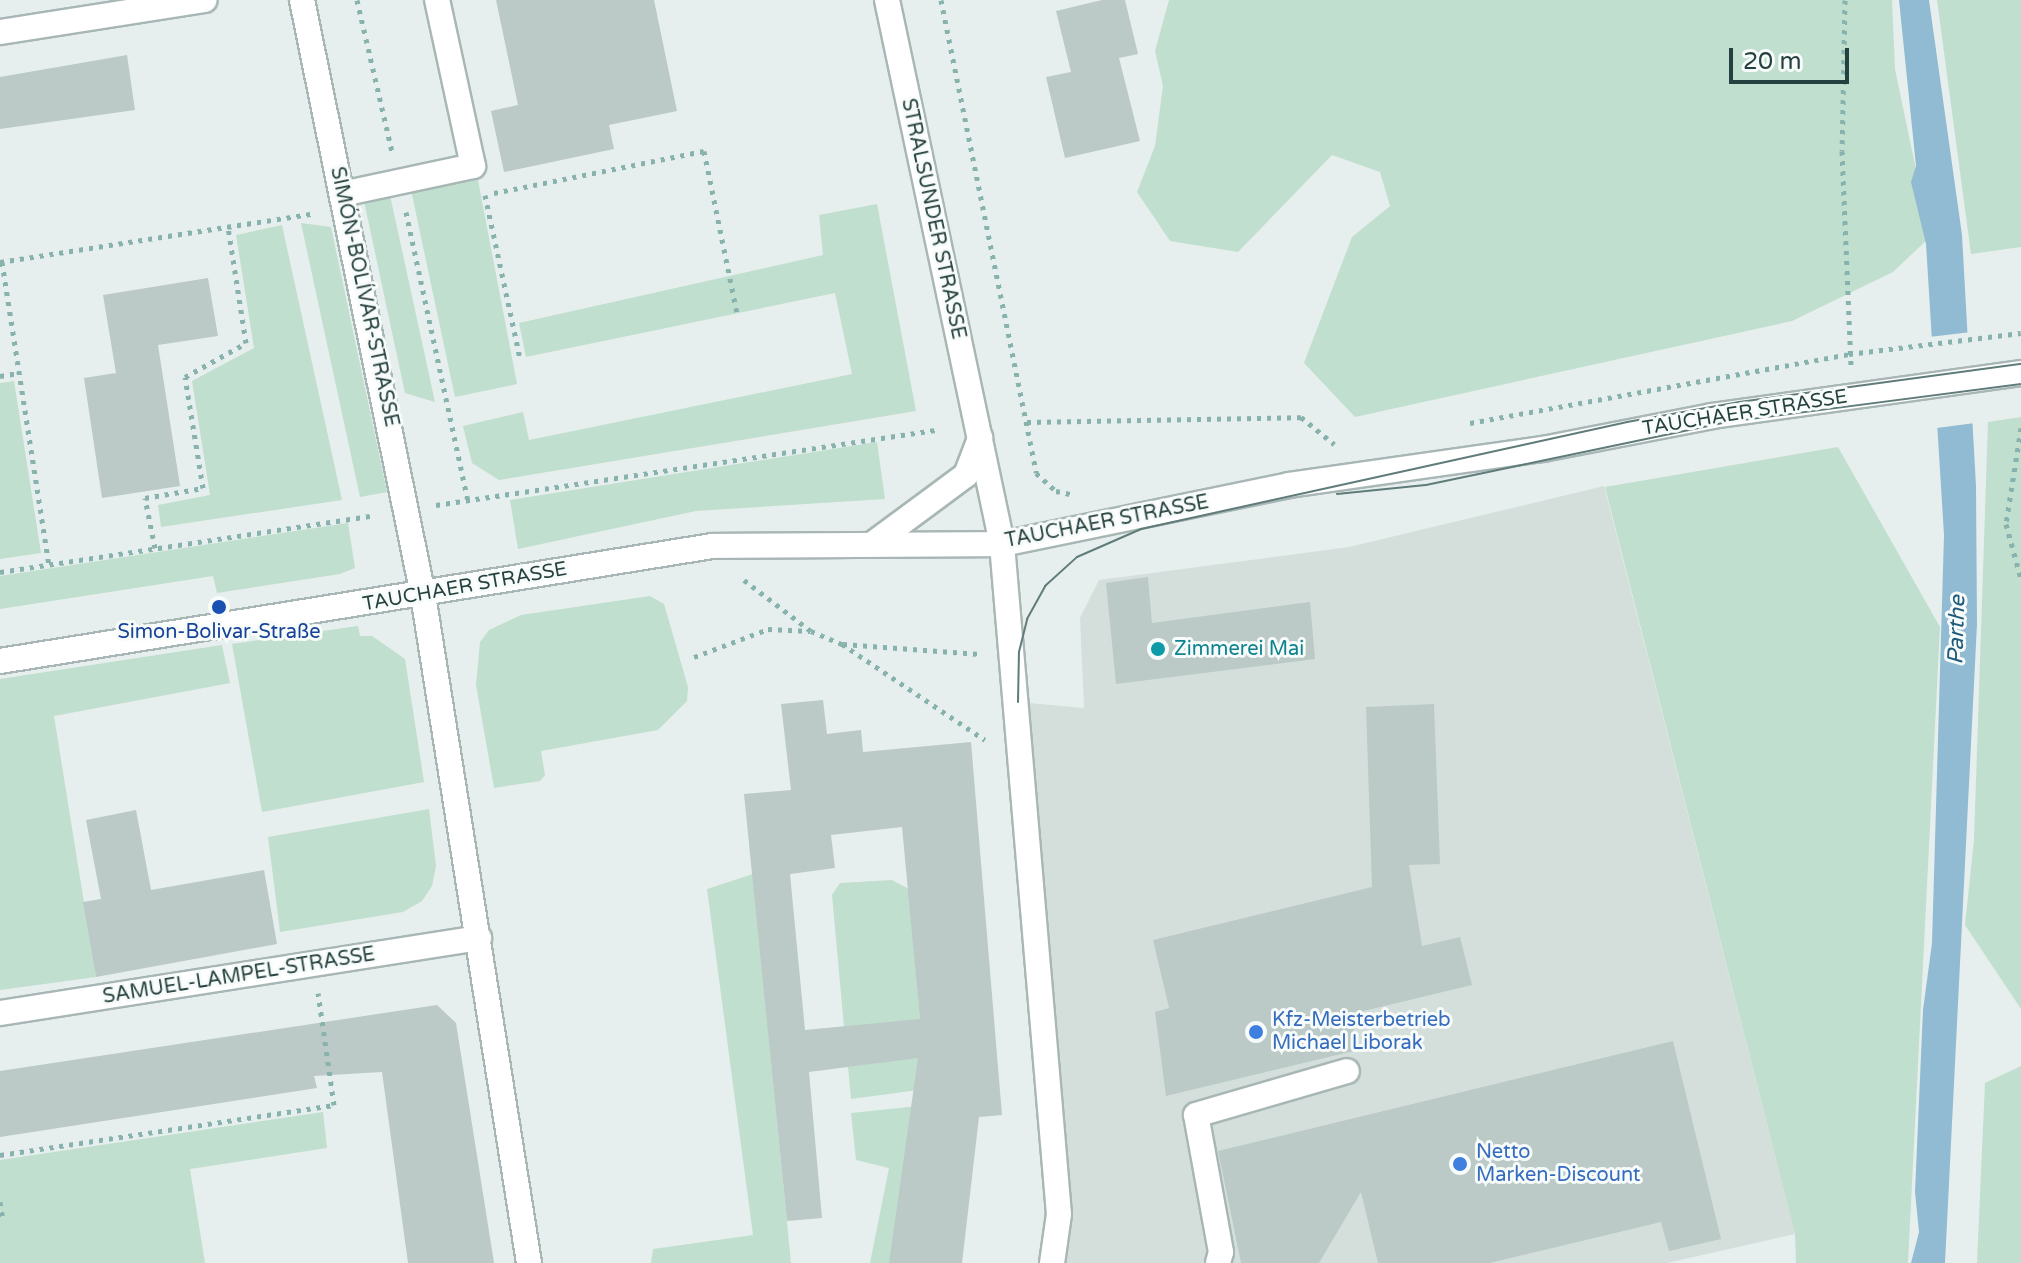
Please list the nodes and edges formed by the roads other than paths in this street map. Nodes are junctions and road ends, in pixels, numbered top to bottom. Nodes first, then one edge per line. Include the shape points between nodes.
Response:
1 (205, 0) edge
2 (437, 0) edge
3 (887, 0) edge
4 (306, 1) edge
5 (0, 32) edge
6 (343, 201) junction
7 (2021, 373) edge
8 (980, 438) junction
9 (874, 543) junction
10 (1002, 544) junction
11 (423, 595) junction
12 (0, 661) edge
13 (479, 938) junction
14 (0, 1013) edge
15 (1347, 1071) dead end
16 (529, 1263) edge
17 (1052, 1263) edge
18 (1218, 1263) edge

1 - 5 street
2 - 6 street via 473,166
3 - 8 street, STRALSUNDER STRASSE
4 - 6 street, SIMÓN-BOLÍVAR-STRASSE
6 - 11 street, SIMÓN-BOLÍVAR-STRASSE
7 - 10 street, TAUCHAER STRASSE via 1289,485
8 - 9 street via 966,475
8 - 10 street, STRALSUNDER STRASSE
9 - 10 street, TAUCHAER STRASSE
9 - 11 street, TAUCHAER STRASSE via 702,548
10 - 17 street, STRALSUNDER STRASSE via 1059,1214
11 - 12 street, TAUCHAER STRASSE
11 - 13 street
13 - 14 street, SAMUEL-LAMPEL-STRASSE
13 - 16 street
15 - 18 street via 1196,1115 1221,1252

